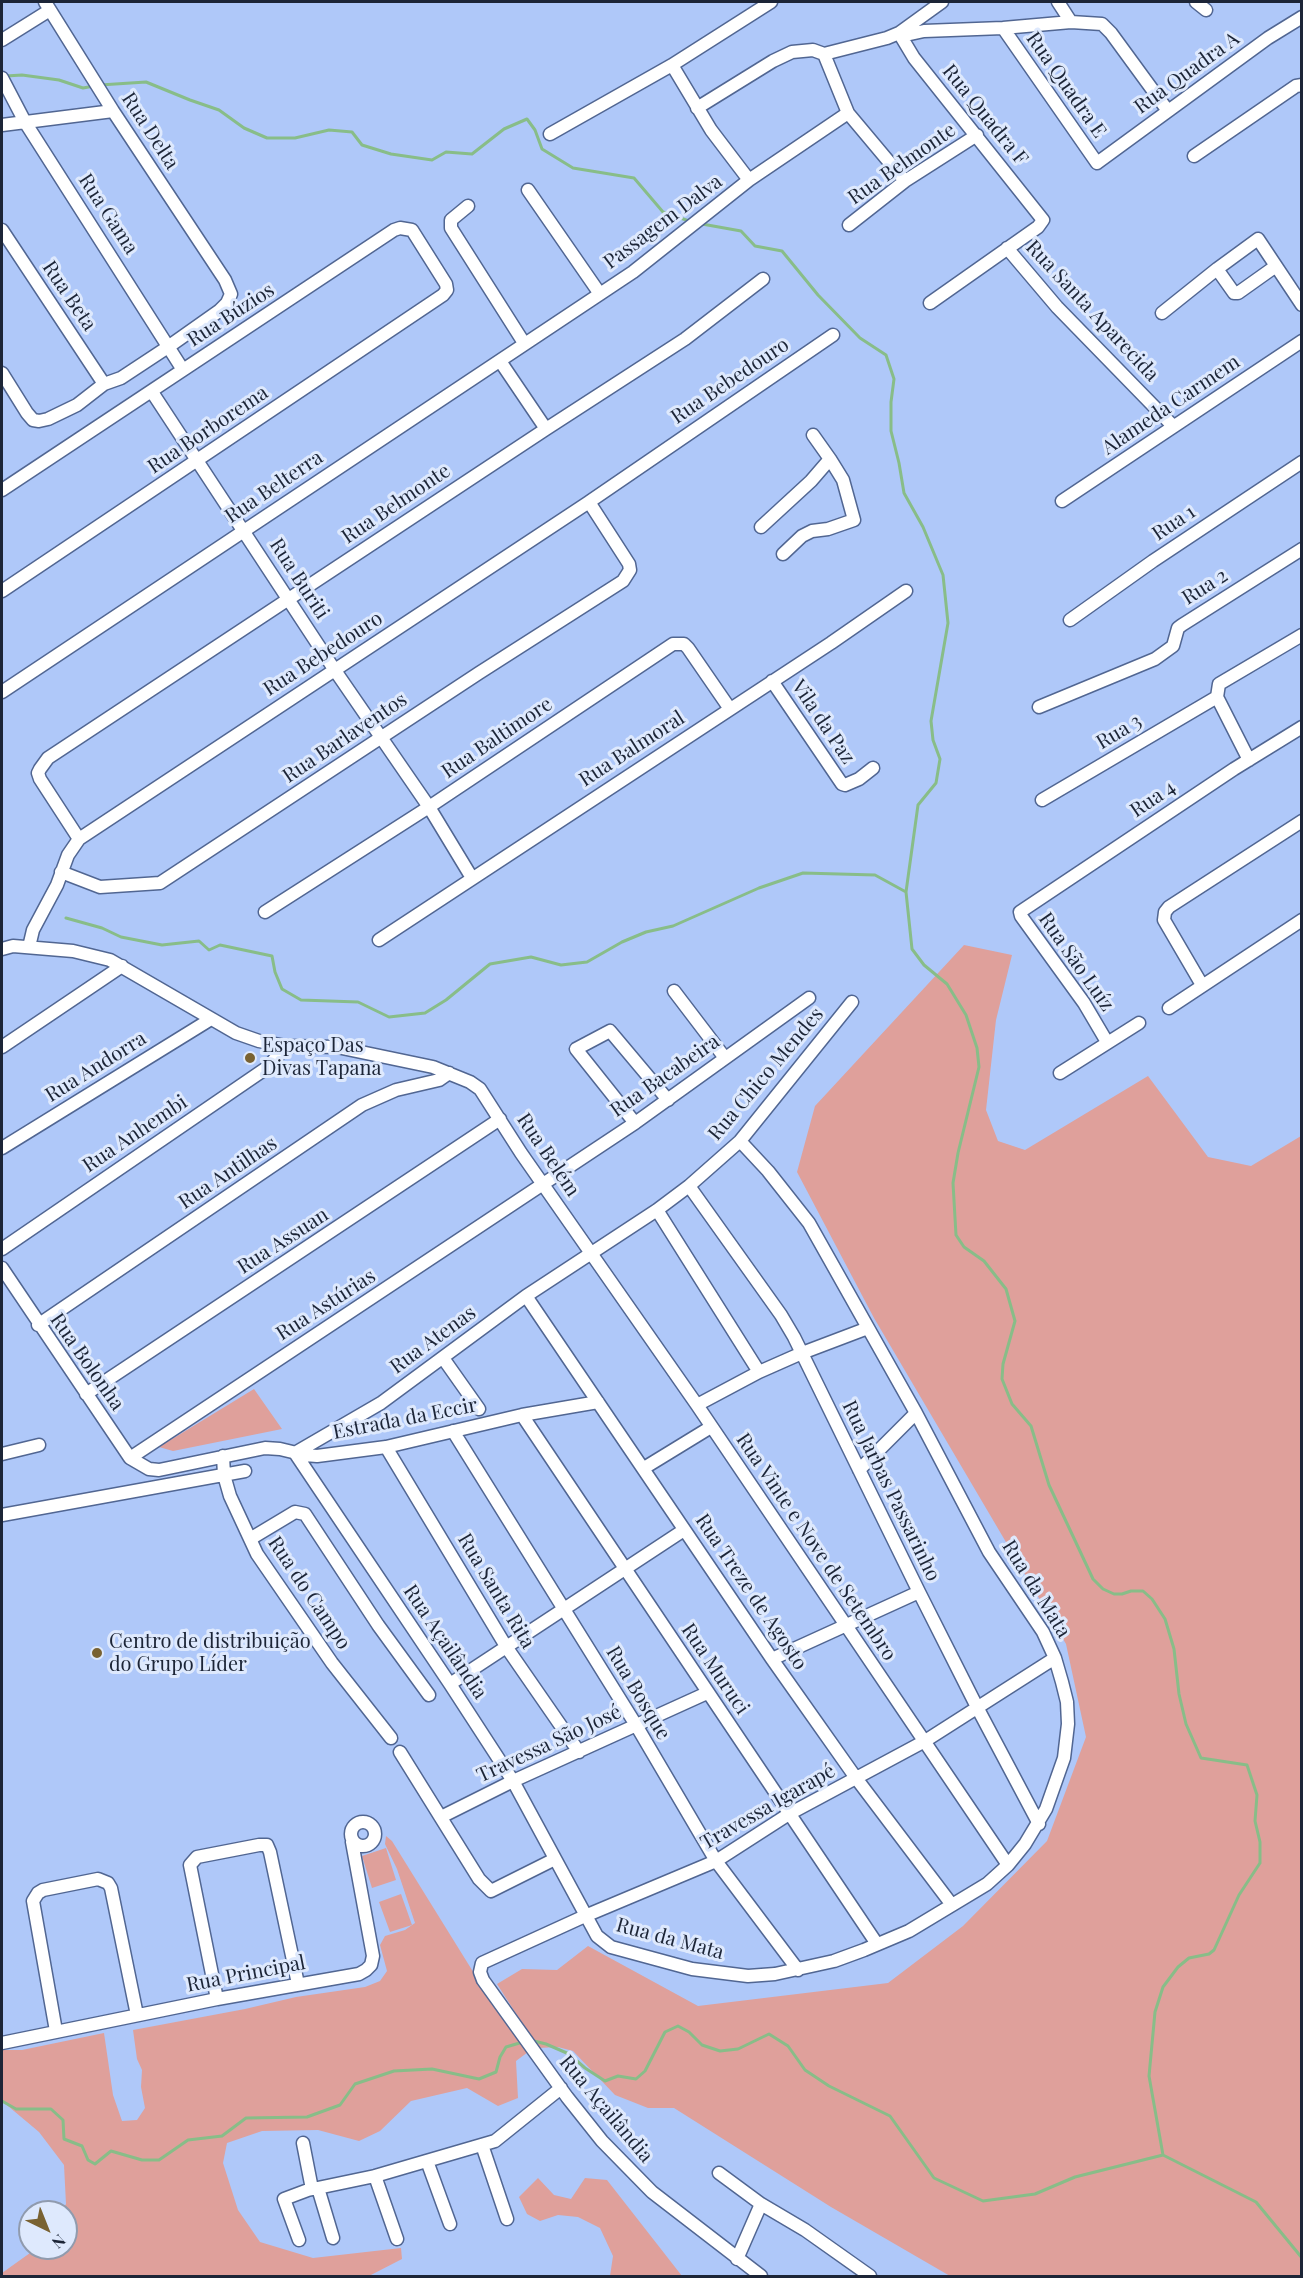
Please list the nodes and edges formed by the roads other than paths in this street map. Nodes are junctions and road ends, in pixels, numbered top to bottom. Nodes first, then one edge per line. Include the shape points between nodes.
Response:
1 (771, 2) edge
2 (942, 2) edge
3 (1058, 2) edge
4 (1196, 2) edge
5 (48, 6) edge
6 (1206, 10) dead end
7 (1302, 17) edge
8 (1071, 22) junction
9 (1003, 28) junction
10 (900, 34) junction
11 (2, 40) edge
12 (824, 54) junction
13 (672, 65) junction
14 (2, 78) edge
15 (1302, 85) edge
16 (697, 108) junction
17 (114, 111) junction
18 (1168, 111) junction
19 (848, 113) junction
20 (25, 122) junction
21 (2, 125) edge
22 (550, 134) dead end
23 (977, 135) junction
24 (1194, 156) dead end
25 (1097, 163) joint
26 (749, 180) junction
27 (905, 181) junction
28 (528, 190) dead end
29 (468, 206) dead end
30 (849, 225) dead end
31 (2, 230) edge
32 (1007, 248) junction
33 (1276, 266) junction
34 (1217, 269) junction
35 (763, 279) dead end
36 (600, 294) junction
37 (435, 301) joint
38 (930, 303) dead end
39 (1302, 305) edge
40 (1162, 313) dead end
41 (833, 335) dead end
42 (1302, 341) edge
43 (524, 343) junction
44 (168, 346) junction
45 (500, 361) junction
46 (183, 370) junction
47 (2, 373) edge
48 (104, 384) junction
49 (152, 392) junction
50 (1173, 426) junction
51 (546, 429) junction
52 (813, 435) dead end
53 (830, 459) junction
54 (198, 460) junction
55 (1302, 462) edge
56 (2, 490) edge
57 (1062, 501) dead end
58 (589, 502) junction
59 (761, 526) dead end
60 (243, 530) junction
61 (1302, 549) edge
62 (783, 554) dead end
63 (2, 591) edge
64 (906, 591) dead end
65 (288, 599) junction
66 (1070, 620) dead end
67 (1302, 635) edge
68 (334, 669) junction
69 (772, 681) junction
70 (2, 692) edge
71 (1217, 698) junction
72 (1039, 707) dead end
73 (730, 709) junction
74 (1302, 727) edge
75 (381, 737) junction
76 (1249, 760) junction
77 (873, 768) dead end
78 (1041, 800) dead end
79 (429, 807) junction
80 (1302, 821) edge
81 (80, 839) junction
82 (61, 872) junction
83 (472, 878) junction
84 (1028, 906) joint
85 (265, 912) dead end
86 (1302, 920) edge
87 (379, 940) dead end
88 (29, 947) junction
89 (2, 949) edge
90 (122, 966) junction
91 (1203, 985) junction
92 (674, 991) dead end
93 (809, 998) dead end
94 (852, 1002) dead end
95 (1169, 1008) dead end
96 (211, 1019) junction
97 (1139, 1023) dead end
98 (1107, 1042) junction
99 (286, 1046) junction
100 (2, 1047) edge
101 (725, 1058) junction
102 (1060, 1073) dead end
103 (453, 1075) junction
104 (668, 1100) junction
105 (500, 1119) junction
106 (635, 1122) junction
107 (740, 1141) junction
108 (2, 1148) edge
109 (543, 1184) junction
110 (689, 1186) junction
111 (657, 1210) junction
112 (2, 1249) edge
113 (591, 1252) junction
114 (2, 1268) edge
115 (526, 1296) junction
116 (38, 1325) junction
117 (868, 1328) junction
118 (802, 1353) junction
119 (443, 1358) junction
120 (759, 1372) junction
121 (86, 1394) junction
122 (598, 1402) junction
123 (697, 1405) junction
124 (479, 1408) dead end
125 (916, 1413) junction
126 (522, 1415) junction
127 (711, 1427) junction
128 (453, 1431) junction
129 (39, 1445) dead end
130 (386, 1447) junction
131 (295, 1453) junction
132 (2, 1454) edge
133 (223, 1456) junction
134 (130, 1458) junction
135 (644, 1468) junction
136 (149, 1469) joint
137 (859, 1470) junction
138 (245, 1471) dead end
139 (224, 1475) junction
140 (2, 1515) edge
141 (684, 1530) junction
142 (250, 1539) junction
143 (624, 1568) junction
144 (919, 1592) junction
145 (564, 1610) junction
146 (846, 1626) junction
147 (507, 1648) junction
148 (1055, 1658) junction
149 (772, 1659) junction
150 (450, 1684) junction
151 (708, 1693) junction
152 (429, 1695) dead end
153 (978, 1709) junction
154 (636, 1725) junction
155 (391, 1738) dead end
156 (925, 1741) junction
157 (400, 1752) dead end
158 (579, 1752) junction
159 (856, 1778) junction
160 (513, 1781) junction
161 (789, 1814) junction
162 (441, 1817) junction
163 (1039, 1824) junction
164 (352, 1842) dead end
165 (555, 1859) junction
166 (716, 1861) junction
167 (1008, 1865) junction
168 (952, 1905) junction
169 (585, 1916) junction
170 (877, 1944) junction
171 (486, 1960) joint
172 (798, 1970) junction
173 (297, 1984) junction
174 (217, 1999) junction
175 (137, 2015) junction
176 (56, 2031) junction
177 (2, 2043) edge
178 (561, 2088) junction
179 (303, 2143) dead end
180 (482, 2145) junction
181 (427, 2161) junction
182 (719, 2173) dead end
183 (375, 2176) junction
184 (315, 2189) junction
185 (761, 2204) junction
186 (507, 2219) dead end
187 (450, 2224) dead end
188 (333, 2238) dead end
189 (397, 2239) dead end
190 (299, 2240) dead end
191 (737, 2259) junction
192 (761, 2277) edge
193 (870, 2277) edge

1 - 13 street
2 - 10 street
3 - 8 street
4 - 6 street
5 - 11 street
5 - 17 street, Rua Delta
7 - 18 street, Rua Quadra A
8 - 9 street
8 - 18 street via 1102,24
9 - 10 street
9 - 25 street, Rua Quadra E
10 - 12 street
10 - 23 street, Rua Quadra F via 914,58
12 - 16 street via 813,50 792,52
12 - 19 street
13 - 16 street
13 - 22 street
14 - 20 street, Rua Gama
15 - 24 street
16 - 26 street
17 - 20 street
17 - 44 street, Rua Delta via 231,294 227,303
18 - 25 street, Rua Quadra A
19 - 26 street, Passagem Dalva
19 - 27 street
20 - 21 street
20 - 44 street, Rua Gama
23 - 27 street, Rua Belmonte
23 - 32 street, Rua Quadra F via 1043,220
26 - 36 street, Passagem Dalva
27 - 30 street, Rua Belmonte
28 - 36 street
29 - 43 street via 451,220 451,228
31 - 48 street, Rua Beta
32 - 38 street
32 - 50 street, Rua Santa Aparecida via 1057,307
33 - 34 street via 1234,293
33 - 34 street via 1257,239
33 - 39 street
34 - 40 street
35 - 51 street, Rua Belmonte via 685,339
36 - 43 street, Passagem Dalva
37 - 46 street, Rua Búzios via 446,292 446,284 416,234 400,228
37 - 54 street, Rua Borborema
41 - 58 street, Rua Bebedouro
42 - 50 street, Alameda Carmem
43 - 45 street, Passagem Dalva
44 - 46 street, Rua Gama
44 - 48 street via 121,378
45 - 51 street
45 - 60 street, Rua Belterra
46 - 49 street, Rua Búzios
47 - 48 street via 21,406 33,420 39,421 77,405
49 - 54 street, Rua Buriti
49 - 56 street, Rua Búzios
50 - 57 street, Alameda Carmem
51 - 65 street, Rua Belmonte
52 - 53 street
53 - 59 street
53 - 62 street via 843,480 854,520 812,531
54 - 60 street, Rua Buriti
54 - 63 street, Rua Borborema
55 - 66 street, Rua 1
58 - 68 street, Rua Bebedouro
58 - 75 street, Rua Barlaventos via 629,564 623,581
60 - 65 street, Rua Buriti
60 - 70 street, Rua Belterra
61 - 72 street, Rua 2 via 1182,624 1173,646 1155,659
64 - 69 street, Rua Balmoral
65 - 68 street, Rua Buriti
65 - 81 street, Rua Belmonte via 48,758 38,773
67 - 71 street via 1227,678 1220,684
68 - 75 street, Rua Buriti
68 - 81 street, Rua Bebedouro
69 - 73 street, Rua Balmoral
69 - 77 street, Vila da Paz via 842,784 859,779
71 - 76 street
71 - 78 street, Rua 3
73 - 79 street, Rua Baltimore via 688,648 673,644
73 - 83 street, Rua Balmoral
74 - 76 street, Rua 4
75 - 79 street, Rua Buriti
75 - 82 street, Rua Barlaventos via 160,883 100,887
76 - 84 street, Rua 4
79 - 83 street, Rua Buriti
79 - 85 street, Rua Baltimore
80 - 91 street via 1165,912 1164,920
81 - 82 street
82 - 88 street
83 - 87 street, Rua Balmoral
84 - 98 street, Rua São Luíz via 1020,916 1084,1003
86 - 91 street
88 - 89 street
88 - 90 street via 73,951
90 - 96 street
90 - 100 street
91 - 95 street
92 - 101 street
93 - 101 street, Rua Bacabeira
94 - 107 street, Rua Chico Mendes
96 - 99 street via 244,1036
96 - 108 street, Rua Andorra
97 - 98 street
98 - 102 street
99 - 103 street via 338,1047 433,1067
99 - 112 street, Rua Anhembi via 268,1067
101 - 104 street, Rua Bacabeira
103 - 105 street, Rua Belém via 480,1089
103 - 116 street, Rua Antilhas via 396,1090 362,1105
104 - 106 street, Rua Bacabeira
104 - 106 street via 608,1030 576,1049
105 - 109 street, Rua Belém
105 - 121 street, Rua Assuan
106 - 109 street, Rua Bacabeira
107 - 110 street, Rua Chico Mendes
107 - 117 street, Rua da Mata via 809,1223
109 - 113 street, Rua Belém
109 - 134 street, Rua Astúrias
110 - 111 street, Rua Chico Mendes
110 - 118 street, Rua Jarbas Passarinho via 781,1315
111 - 113 street, Rua Chico Mendes
111 - 120 street
113 - 115 street, Rua Atenas
113 - 123 street, Rua Vinte e Nove de Setembro
114 - 116 street, Rua Bolonha
115 - 119 street, Rua Atenas
115 - 122 street, Rua Treze de Agosto
116 - 121 street, Rua Bolonha
117 - 118 street
117 - 125 street, Rua da Mata
118 - 120 street
118 - 137 street, Rua Jarbas Passarinho
119 - 124 street
119 - 131 street, Rua Atenas via 381,1403
120 - 123 street
121 - 134 street, Rua Bolonha
122 - 126 street, Estrada da Eccir
122 - 135 street, Rua Treze de Agosto
123 - 127 street, Rua Vinte e Nove de Setembro
125 - 137 street
125 - 148 street, Rua da Mata via 989,1552 1043,1632
126 - 128 street, Estrada da Eccir
126 - 143 street, Rua Muruci
127 - 135 street
127 - 146 street, Rua Vinte e Nove de Setembro
128 - 130 street, Estrada da Eccir
128 - 145 street, Rua Bosque
129 - 132 street
130 - 131 street, Estrada da Eccir via 317,1456
130 - 147 street, Rua Santa Rita
131 - 133 street, Estrada da Eccir via 265,1448
131 - 150 street, Rua Açailândia
133 - 136 street, Estrada da Eccir
133 - 139 street, Rua do Campo
134 - 136 street, Rua Bolonha
135 - 141 street, Rua Treze de Agosto
137 - 144 street, Rua Jarbas Passarinho
138 - 139 street
139 - 140 street
139 - 142 street, Rua do Campo
141 - 143 street
141 - 149 street, Rua Treze de Agosto
142 - 152 street via 295,1512 304,1514
142 - 155 street, Rua do Campo via 332,1663
143 - 145 street
143 - 151 street, Rua Muruci
144 - 146 street
144 - 153 street, Rua Jarbas Passarinho
145 - 147 street
145 - 154 street, Rua Bosque
146 - 149 street
146 - 156 street, Rua Vinte e Nove de Setembro
147 - 150 street
147 - 158 street, Rua Santa Rita
148 - 153 street, Travessa Igarapé
148 - 163 street, Rua da Mata via 1067,1702 1068,1724 1056,1787
149 - 159 street, Rua Treze de Agosto
150 - 160 street, Rua Açailândia
151 - 154 street, Travessa São José
151 - 161 street, Rua Muruci
153 - 156 street, Travessa Igarapé
153 - 163 street, Rua Jarbas Passarinho
154 - 158 street, Travessa São José
154 - 166 street, Rua Bosque
156 - 159 street, Travessa Igarapé
156 - 167 street, Rua Vinte e Nove de Setembro
157 - 162 street
158 - 160 street, Travessa São José
159 - 161 street, Travessa Igarapé
159 - 168 street, Rua Treze de Agosto
160 - 162 street, Travessa São José
160 - 165 street, Rua Açailândia
161 - 166 street, Travessa Igarapé
161 - 170 street, Rua Muruci
162 - 165 street via 479,1879 491,1891
163 - 167 street, Rua da Mata
164 - 173 street, Rua Principal via 373,1956 371,1965 359,1974
165 - 169 street, Rua da Mata
166 - 169 street, Travessa Igarapé
166 - 172 street, Rua Bosque
167 - 168 street, Rua da Mata via 987,1884
168 - 170 street, Rua da Mata via 909,1931
169 - 171 street, Travessa Igarapé
169 - 172 street, Rua da Mata via 597,1936 611,1947 692,1969 748,1976
170 - 172 street, Rua da Mata
171 - 178 street, Rua Açailândia via 480,1967 483,1980
173 - 174 street, Rua Principal
173 - 174 street via 270,1852 267,1845 259,1845 197,1857 190,1864
174 - 175 street, Rua Principal
175 - 176 street, Rua Principal
175 - 176 street via 111,1888 98,1879 71,1884 43,1890 33,1901
176 - 177 street, Rua Principal
178 - 180 street via 495,2141
178 - 191 street, Rua Açailândia via 623,2164
179 - 184 street
180 - 181 street
180 - 186 street
181 - 183 street
181 - 187 street
182 - 185 street
183 - 184 street
183 - 189 street
184 - 188 street
184 - 190 street via 284,2199
185 - 191 street
185 - 193 street via 806,2230
191 - 192 street, Rua Açailândia

